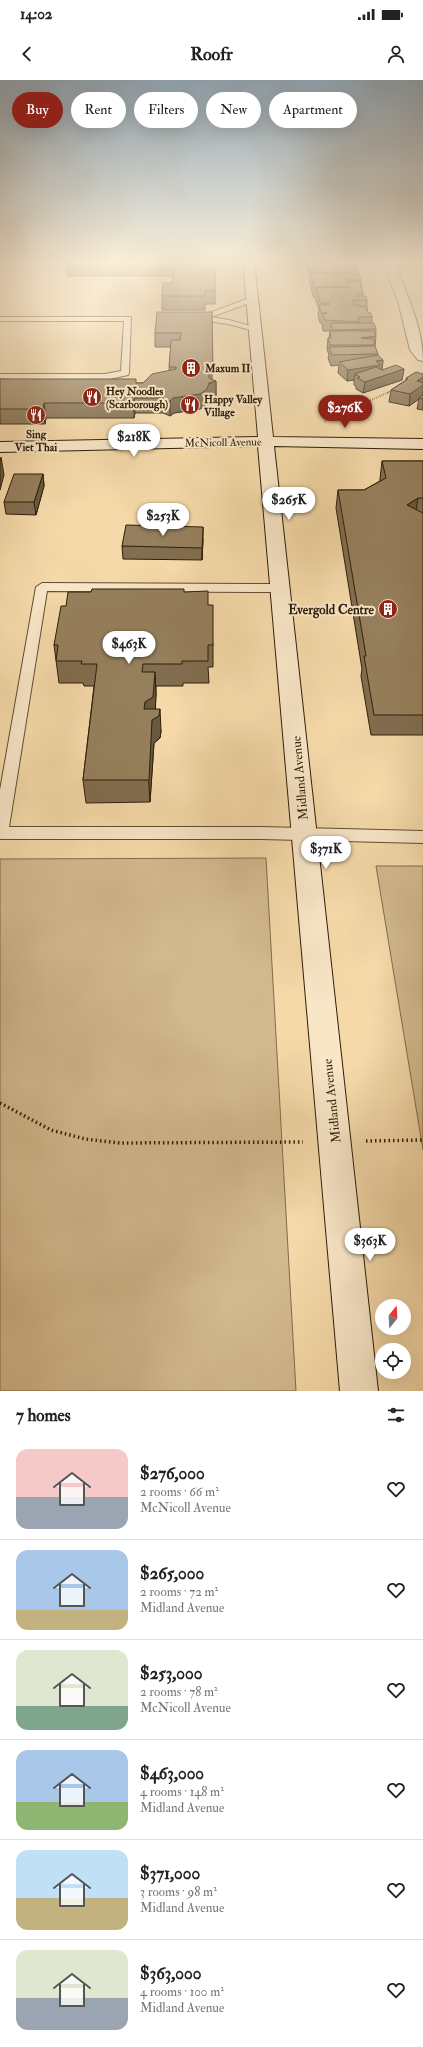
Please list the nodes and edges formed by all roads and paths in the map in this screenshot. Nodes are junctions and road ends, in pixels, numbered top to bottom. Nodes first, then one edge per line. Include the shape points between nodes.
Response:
1 (128, 322) edge
2 (230, 322) edge
3 (255, 322) edge
4 (410, 322) edge
5 (256, 330) junction
6 (423, 357) edge
7 (0, 377) edge
8 (396, 389) edge
9 (320, 424) dead end
10 (267, 441) junction
11 (423, 444) edge
12 (0, 447) edge
13 (280, 588) junction
14 (304, 834) junction
15 (423, 837) edge
16 (0, 1103) edge
17 (378, 1140) dead end
18 (423, 1140) edge
19 (285, 1142) dead end
20 (359, 1391) edge

1 - 7 lane via 125,372 105,377
2 - 5 lane
3 - 5 main road, Midland Avenue
4 - 6 main road via 417,350
5 - 10 main road, Midland Avenue
8 - 9 path
10 - 11 main road, McNicoll Avenue
10 - 12 main road, McNicoll Avenue
10 - 13 main road, Midland Avenue
13 - 14 main road, Midland Avenue
13 - 14 lane via 42,587 0,833
14 - 15 lane
14 - 20 main road, Midland Avenue
16 - 19 path via 52,1130 85,1139 120,1143
17 - 18 path

